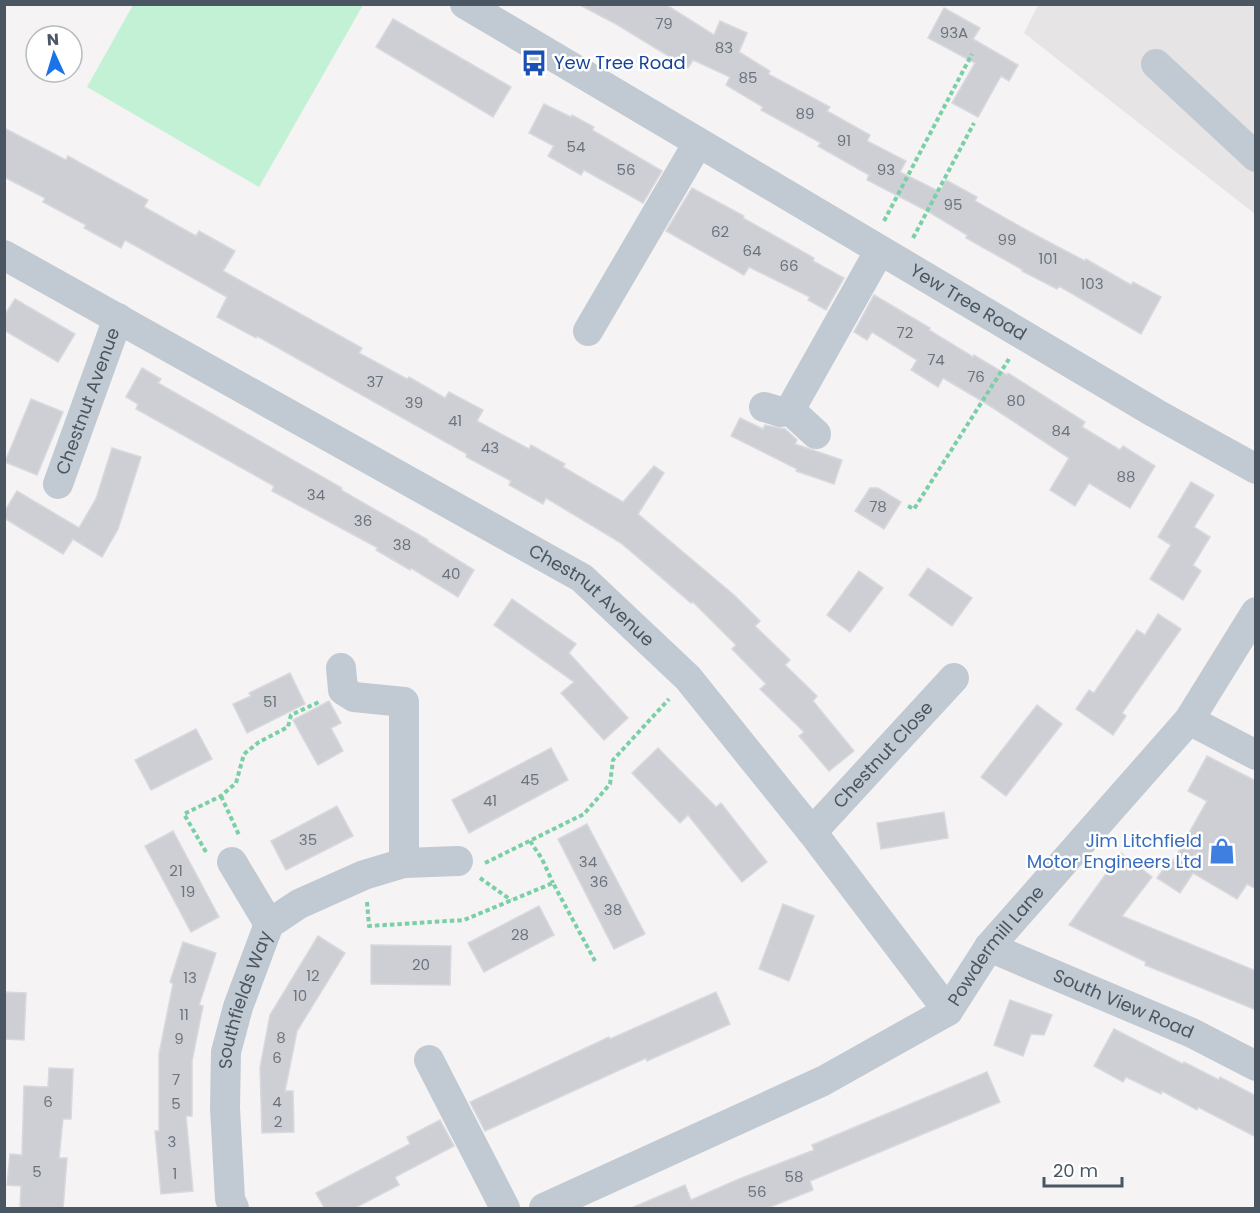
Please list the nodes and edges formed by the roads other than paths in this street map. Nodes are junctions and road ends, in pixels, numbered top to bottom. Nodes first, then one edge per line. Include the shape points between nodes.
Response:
1 (465, 4) edge
2 (1156, 64) dead end
3 (698, 143) junction
4 (1256, 157) edge
5 (884, 252) junction
6 (4, 255) edge
7 (118, 318) junction
8 (588, 331) dead end
9 (816, 434) dead end
10 (1256, 469) edge
11 (58, 484) dead end
12 (1256, 612) edge
13 (954, 678) dead end
14 (342, 679) road end
15 (1189, 720) junction
16 (1256, 755) edge
17 (812, 832) junction
18 (227, 853) road end
19 (458, 861) road end
20 (404, 863) junction
21 (269, 924) junction
22 (989, 947) junction
23 (948, 1011) junction
24 (429, 1060) dead end
25 (1256, 1066) edge
26 (234, 1209) edge
27 (505, 1209) edge
28 (544, 1209) edge

1 - 3 street, Yew Tree Road
2 - 4 street
3 - 5 street, Yew Tree Road
3 - 8 street
5 - 9 street via 777,409
5 - 10 street, Yew Tree Road
6 - 7 street, Chestnut Avenue
7 - 11 street, Chestnut Avenue
7 - 17 street, Chestnut Avenue via 582,578 688,678
12 - 15 street, Powdermill Lane
13 - 17 street, Chestnut Close
14 - 20 street via 354,697 404,702
15 - 16 street
15 - 22 street, Powdermill Lane
17 - 23 street, Chestnut Avenue
18 - 21 street
19 - 20 street, Southfields Way
20 - 21 street, Southfields Way via 364,875 299,904
21 - 26 street, Southfields Way via 238,1006 226,1052 225,1108 230,1199
22 - 23 street, Powdermill Lane
22 - 25 street, South View Road via 1192,1032
23 - 28 street, Powdermill Lane via 823,1081
24 - 27 street

